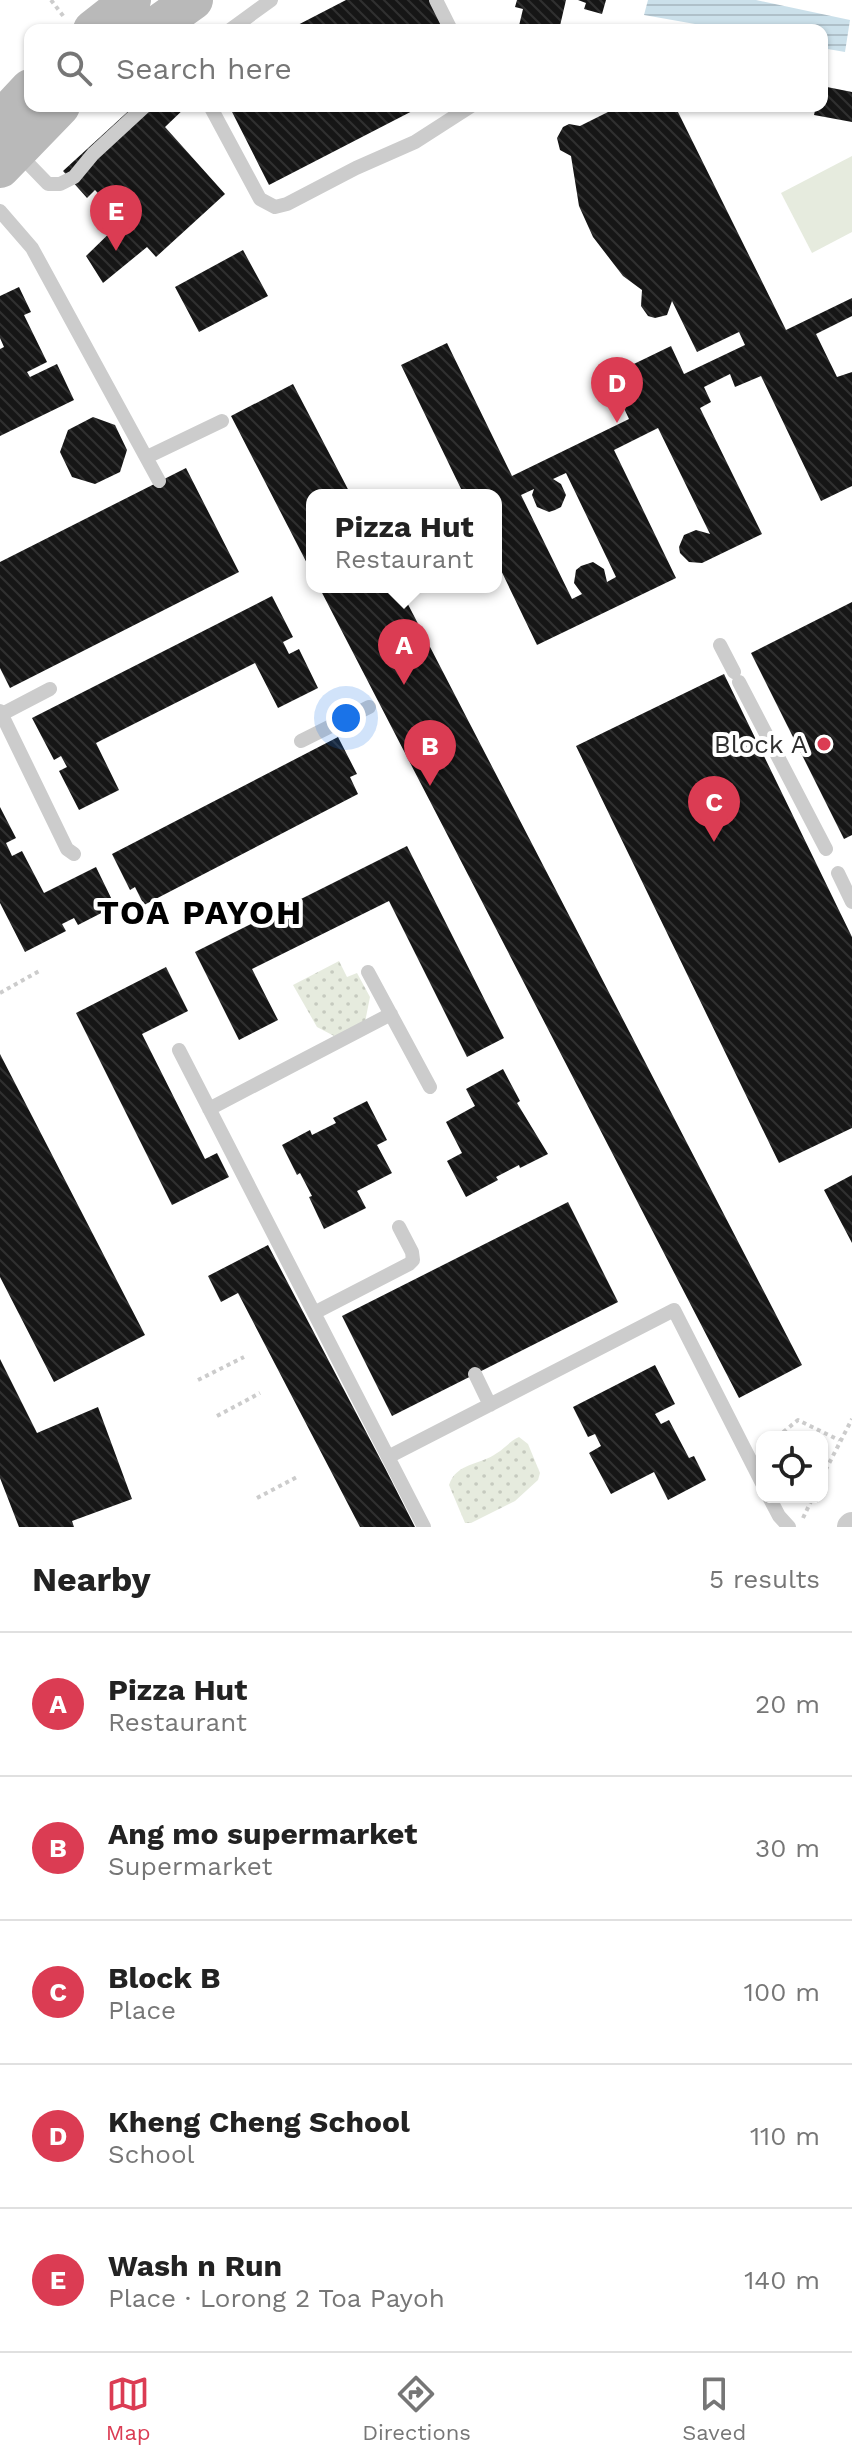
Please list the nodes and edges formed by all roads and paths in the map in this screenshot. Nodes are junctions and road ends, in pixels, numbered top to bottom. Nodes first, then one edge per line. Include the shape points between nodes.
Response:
1 (51, 0) edge
2 (131, 0) edge
3 (193, 0) edge
4 (271, 0) edge
5 (436, 0) edge
6 (77, 24) edge
7 (90, 24) edge
8 (159, 24) edge
9 (238, 24) edge
10 (448, 24) edge
11 (24, 103) edge
12 (52, 112) edge
13 (138, 112) edge
14 (213, 112) edge
15 (462, 112) edge
16 (5, 147) edge
17 (0, 211) edge
18 (222, 421) dead end
19 (147, 457) junction
20 (159, 481) dead end
21 (720, 645) dead end
22 (50, 689) dead end
23 (369, 707) dead end
24 (1, 713) edge
25 (301, 741) dead end
26 (826, 849) dead end
27 (74, 854) dead end
28 (838, 873) dead end
29 (851, 897) edge
30 (41, 970) dead end
31 (368, 972) dead end
32 (0, 993) edge
33 (391, 1014) junction
34 (179, 1050) dead end
35 (430, 1087) dead end
36 (209, 1109) junction
37 (399, 1227) dead end
38 (314, 1313) junction
39 (244, 1357) dead end
40 (475, 1374) dead end
41 (198, 1380) dead end
42 (260, 1393) dead end
43 (490, 1405) junction
44 (217, 1416) dead end
45 (852, 1419) edge
46 (784, 1431) edge
47 (821, 1431) edge
48 (828, 1435) edge
49 (839, 1440) junction
50 (388, 1457) junction
51 (828, 1464) edge
52 (756, 1471) edge
53 (297, 1477) dead end
54 (257, 1498) dead end
55 (772, 1503) edge
56 (810, 1503) edge
57 (424, 1527) edge
58 (789, 1527) edge
59 (799, 1527) edge

1 - 6 path
2 - 7 street
3 - 8 street
4 - 9 lane
5 - 10 lane
11 - 16 street
12 - 16 street
13 - 16 lane via 74,177 60,184 48,184
14 - 15 lane via 260,199 275,207 415,142
17 - 19 lane via 32,248
18 - 19 lane
19 - 20 lane
21 - 26 lane
22 - 24 lane
23 - 25 lane
24 - 27 lane
28 - 29 lane
30 - 32 path
31 - 33 lane
33 - 35 lane
33 - 36 lane
34 - 36 lane
36 - 38 lane
37 - 38 lane via 413,1260
38 - 50 lane
39 - 41 path
40 - 43 lane
42 - 44 path
43 - 50 lane
43 - 52 lane via 674,1310
45 - 49 path
46 - 47 path via 798,1420
48 - 49 path
49 - 51 path
50 - 57 lane
53 - 54 path
55 - 58 lane
56 - 59 path

